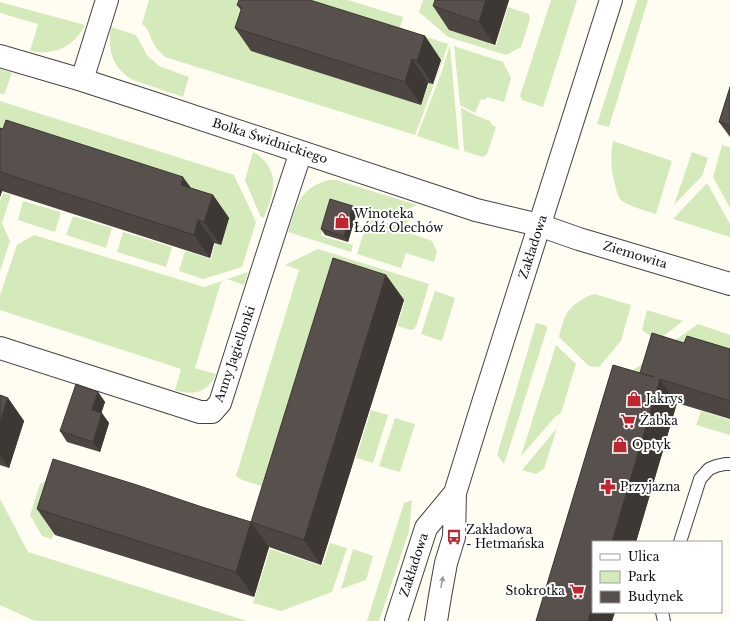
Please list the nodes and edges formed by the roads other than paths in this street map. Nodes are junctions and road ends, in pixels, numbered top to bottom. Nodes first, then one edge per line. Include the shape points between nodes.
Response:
1 (107, 0) edge
2 (610, 0) edge
3 (0, 56) edge
4 (82, 80) junction
5 (302, 152) junction
6 (540, 225) junction
7 (730, 284) edge
8 (0, 348) edge
9 (730, 464) edge
10 (455, 494) junction
11 (680, 541) edge
12 (396, 621) edge
13 (436, 621) edge

1 - 4 street
2 - 6 street, Zakładowa
3 - 4 street, Bolka Świdnickiego
4 - 5 street, Bolka Świdnickiego
5 - 6 street, Bolka Świdnickiego via 476,210
5 - 8 street, Anny Jagiellonki via 220,403 212,412 193,410
6 - 7 street, Ziemowita
6 - 10 street, Zakładowa
9 - 11 lane via 709,469 700,479
10 - 12 street, Zakładowa via 426,528
13 -> 10 street, Zakładowa via 446,563 454,537

